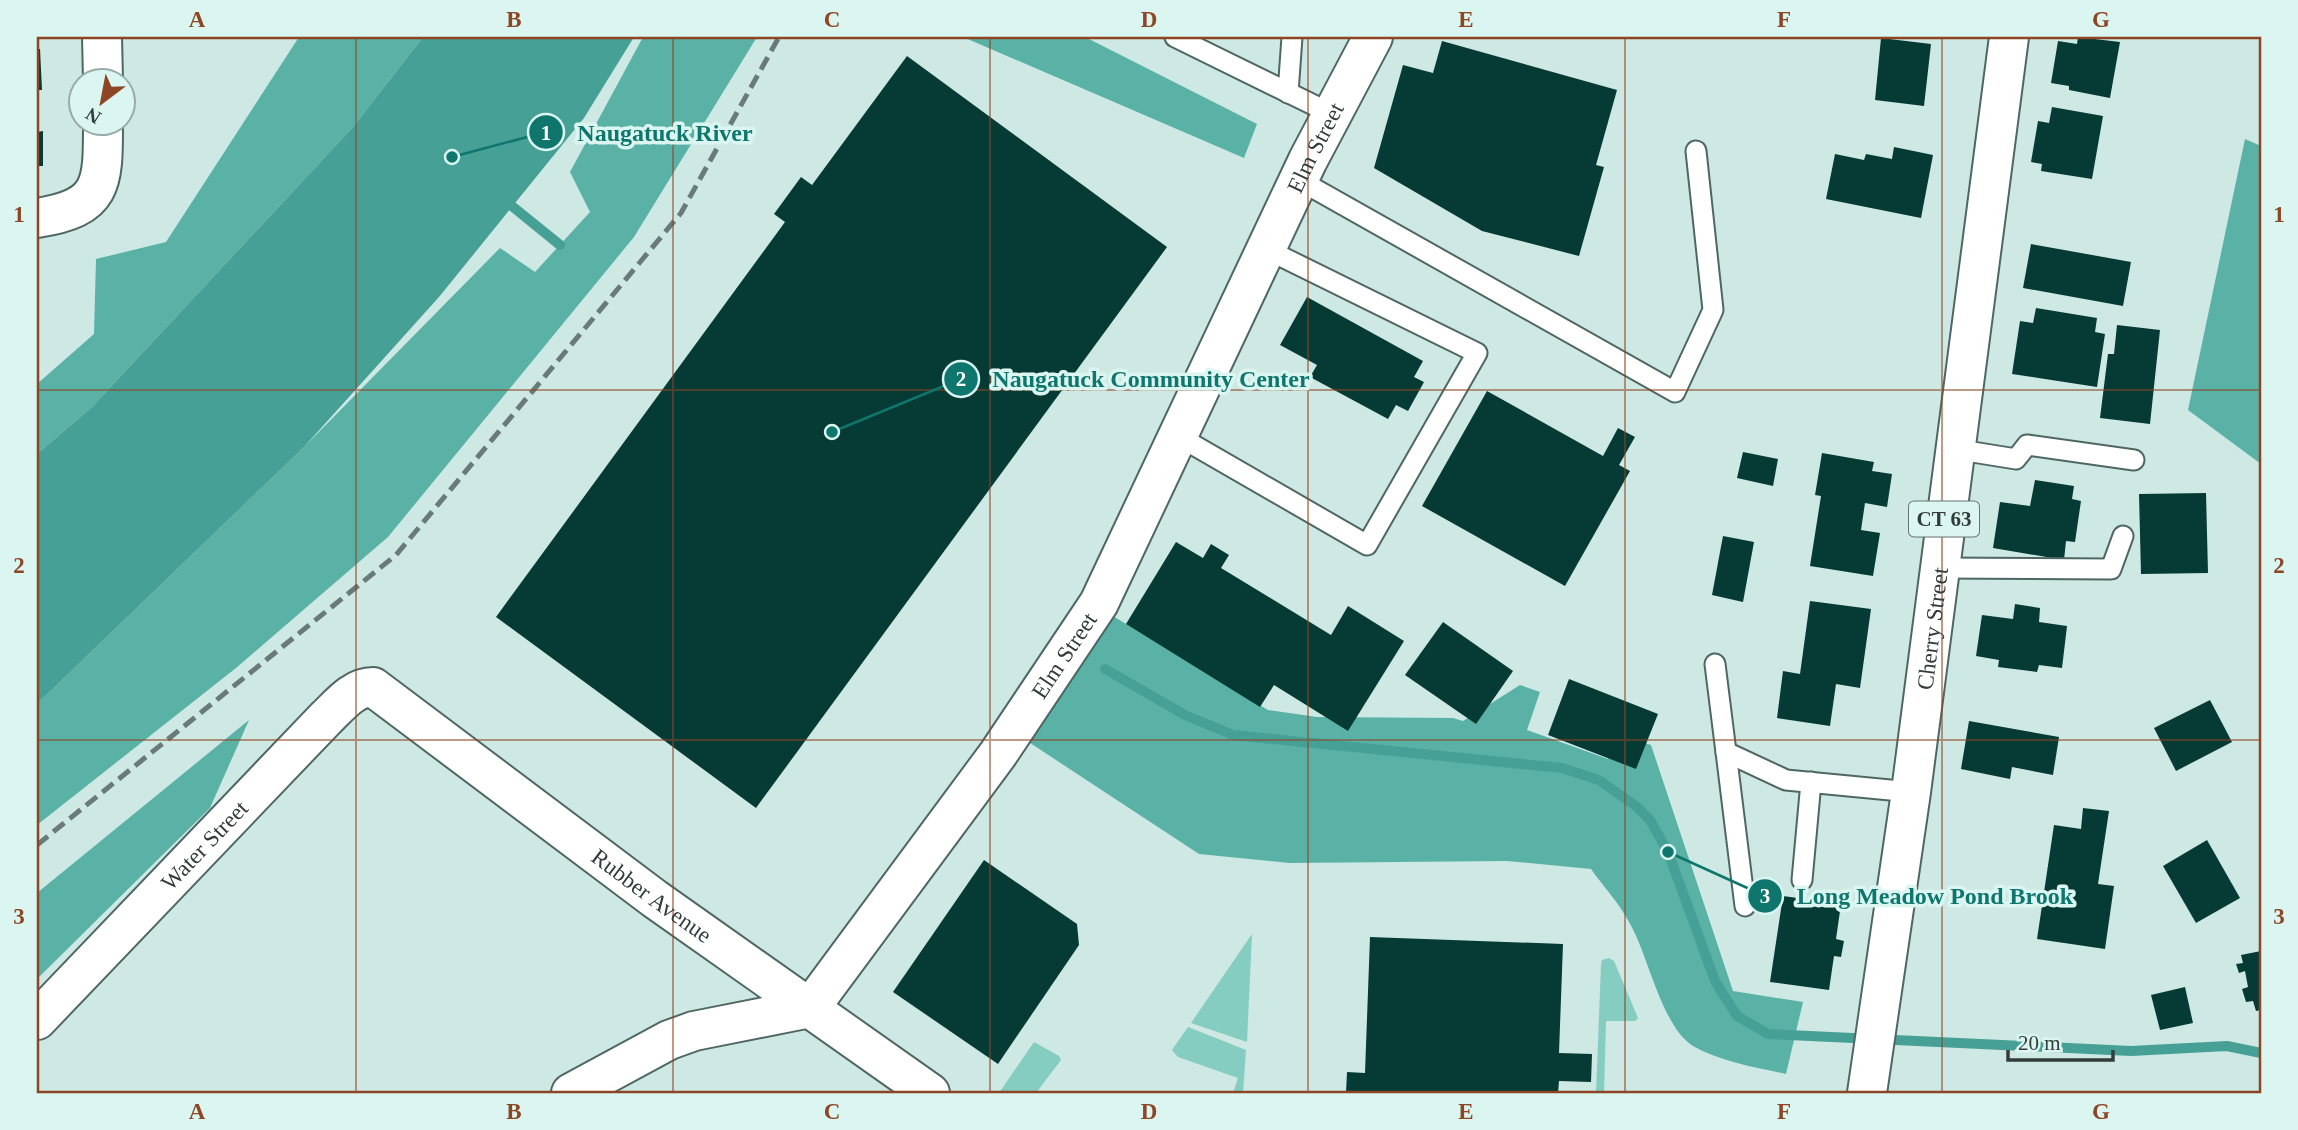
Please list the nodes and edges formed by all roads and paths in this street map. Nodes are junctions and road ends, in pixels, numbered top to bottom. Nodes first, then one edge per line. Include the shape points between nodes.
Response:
1 (102, 37) edge
2 (1175, 37) edge
3 (1292, 37) edge
4 (1373, 37) edge
5 (2009, 37) edge
6 (103, 66) edge
7 (1288, 93) junction
8 (1332, 114) junction
9 (103, 136) edge
10 (1696, 151) dead end
11 (1299, 180) junction
12 (37, 218) edge
13 (1266, 248) junction
14 (1178, 436) junction
15 (1954, 449) junction
16 (2134, 460) dead end
17 (2123, 536) dead end
18 (1938, 568) junction
19 (1715, 664) dead end
20 (380, 691) joint
21 (1726, 752) junction
22 (1811, 782) junction
23 (1910, 792) junction
24 (1802, 880) dead end
25 (1745, 906) dead end
26 (810, 1008) junction
27 (37, 1020) edge
28 (572, 1093) edge
29 (930, 1093) edge
30 (1867, 1093) edge

1 - 6 street
2 - 7 lane
3 - 7 lane
4 - 8 street, Elm Street
5 - 15 street, Cherry Street / CT 63
7 - 8 lane
8 - 11 street, Elm Street
9 - 12 street via 103,163 92,197 64,214
10 - 11 lane via 1713,310 1675,392
11 - 13 street, Elm Street
13 - 14 street, Elm Street
13 - 14 lane via 1477,353 1367,545
14 - 26 street, Elm Street via 1099,603 998,754
15 - 16 lane via 2016,459 2027,445
15 - 18 street, Cherry Street / CT 63
17 - 18 lane via 2111,569
18 - 23 street, Cherry Street / CT 63
19 - 21 lane
20 - 26 street, Rubber Avenue via 656,900
20 - 27 street, Water Street via 364,687 326,718
21 - 22 lane via 1786,780
21 - 25 lane
22 - 23 lane
22 - 24 lane
23 - 30 street, Cherry Street / CT 63
26 - 28 street via 694,1031
26 - 29 street, Rubber Avenue

